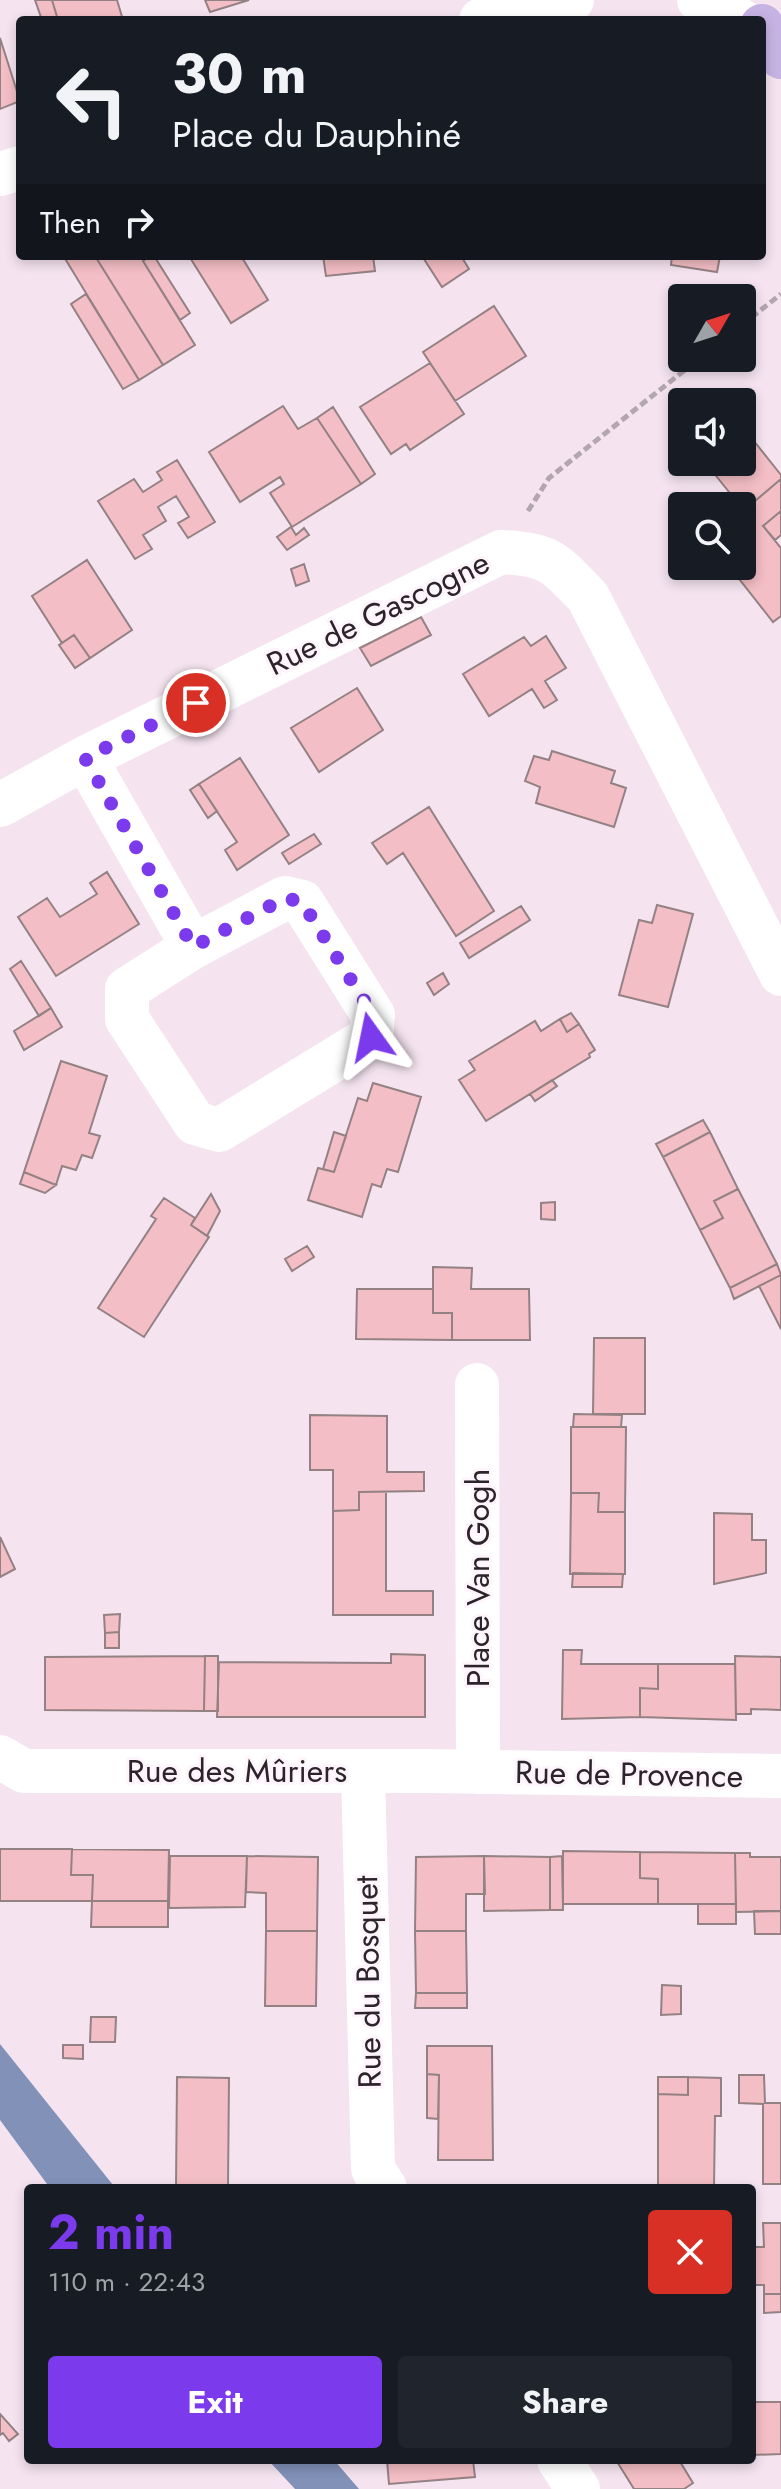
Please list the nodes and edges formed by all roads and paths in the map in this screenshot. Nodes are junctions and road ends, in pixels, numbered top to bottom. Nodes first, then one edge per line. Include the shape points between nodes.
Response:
1 (496, 0) edge
2 (572, 0) edge
3 (699, 0) edge
4 (483, 16) edge
5 (498, 16) edge
6 (730, 16) edge
7 (781, 294) edge
8 (756, 314) edge
9 (682, 372) edge
10 (501, 552) junction
11 (85, 758) junction
12 (0, 805) edge
13 (193, 947) junction
14 (781, 974) edge
15 (477, 1385) dead end
16 (0, 1757) edge
17 (363, 1772) junction
18 (478, 1772) junction
19 (781, 1776) edge
20 (382, 2184) edge
21 (562, 2464) edge
22 (578, 2489) edge

1 - 4 street
2 - 5 street
3 - 6 street
7 - 8 path
9 - 10 path via 549,478
10 - 11 street, Rue de Gascogne
10 - 14 street, Rue de Gascogne via 532,553 556,564 588,597
11 - 12 street, Rue de Gascogne
11 - 13 street
13 - 13 street via 127,989 127,1019 195,1123 219,1130 371,1037 373,1015 302,902 285,898
15 - 18 street, Place Van Gogh
16 - 17 street, Rue des Mûriers via 24,1771
17 - 18 street, Rue des Mûriers
17 - 20 street, Rue du Bosquet via 373,2169
18 - 19 street, Rue de Provence
21 - 22 street

